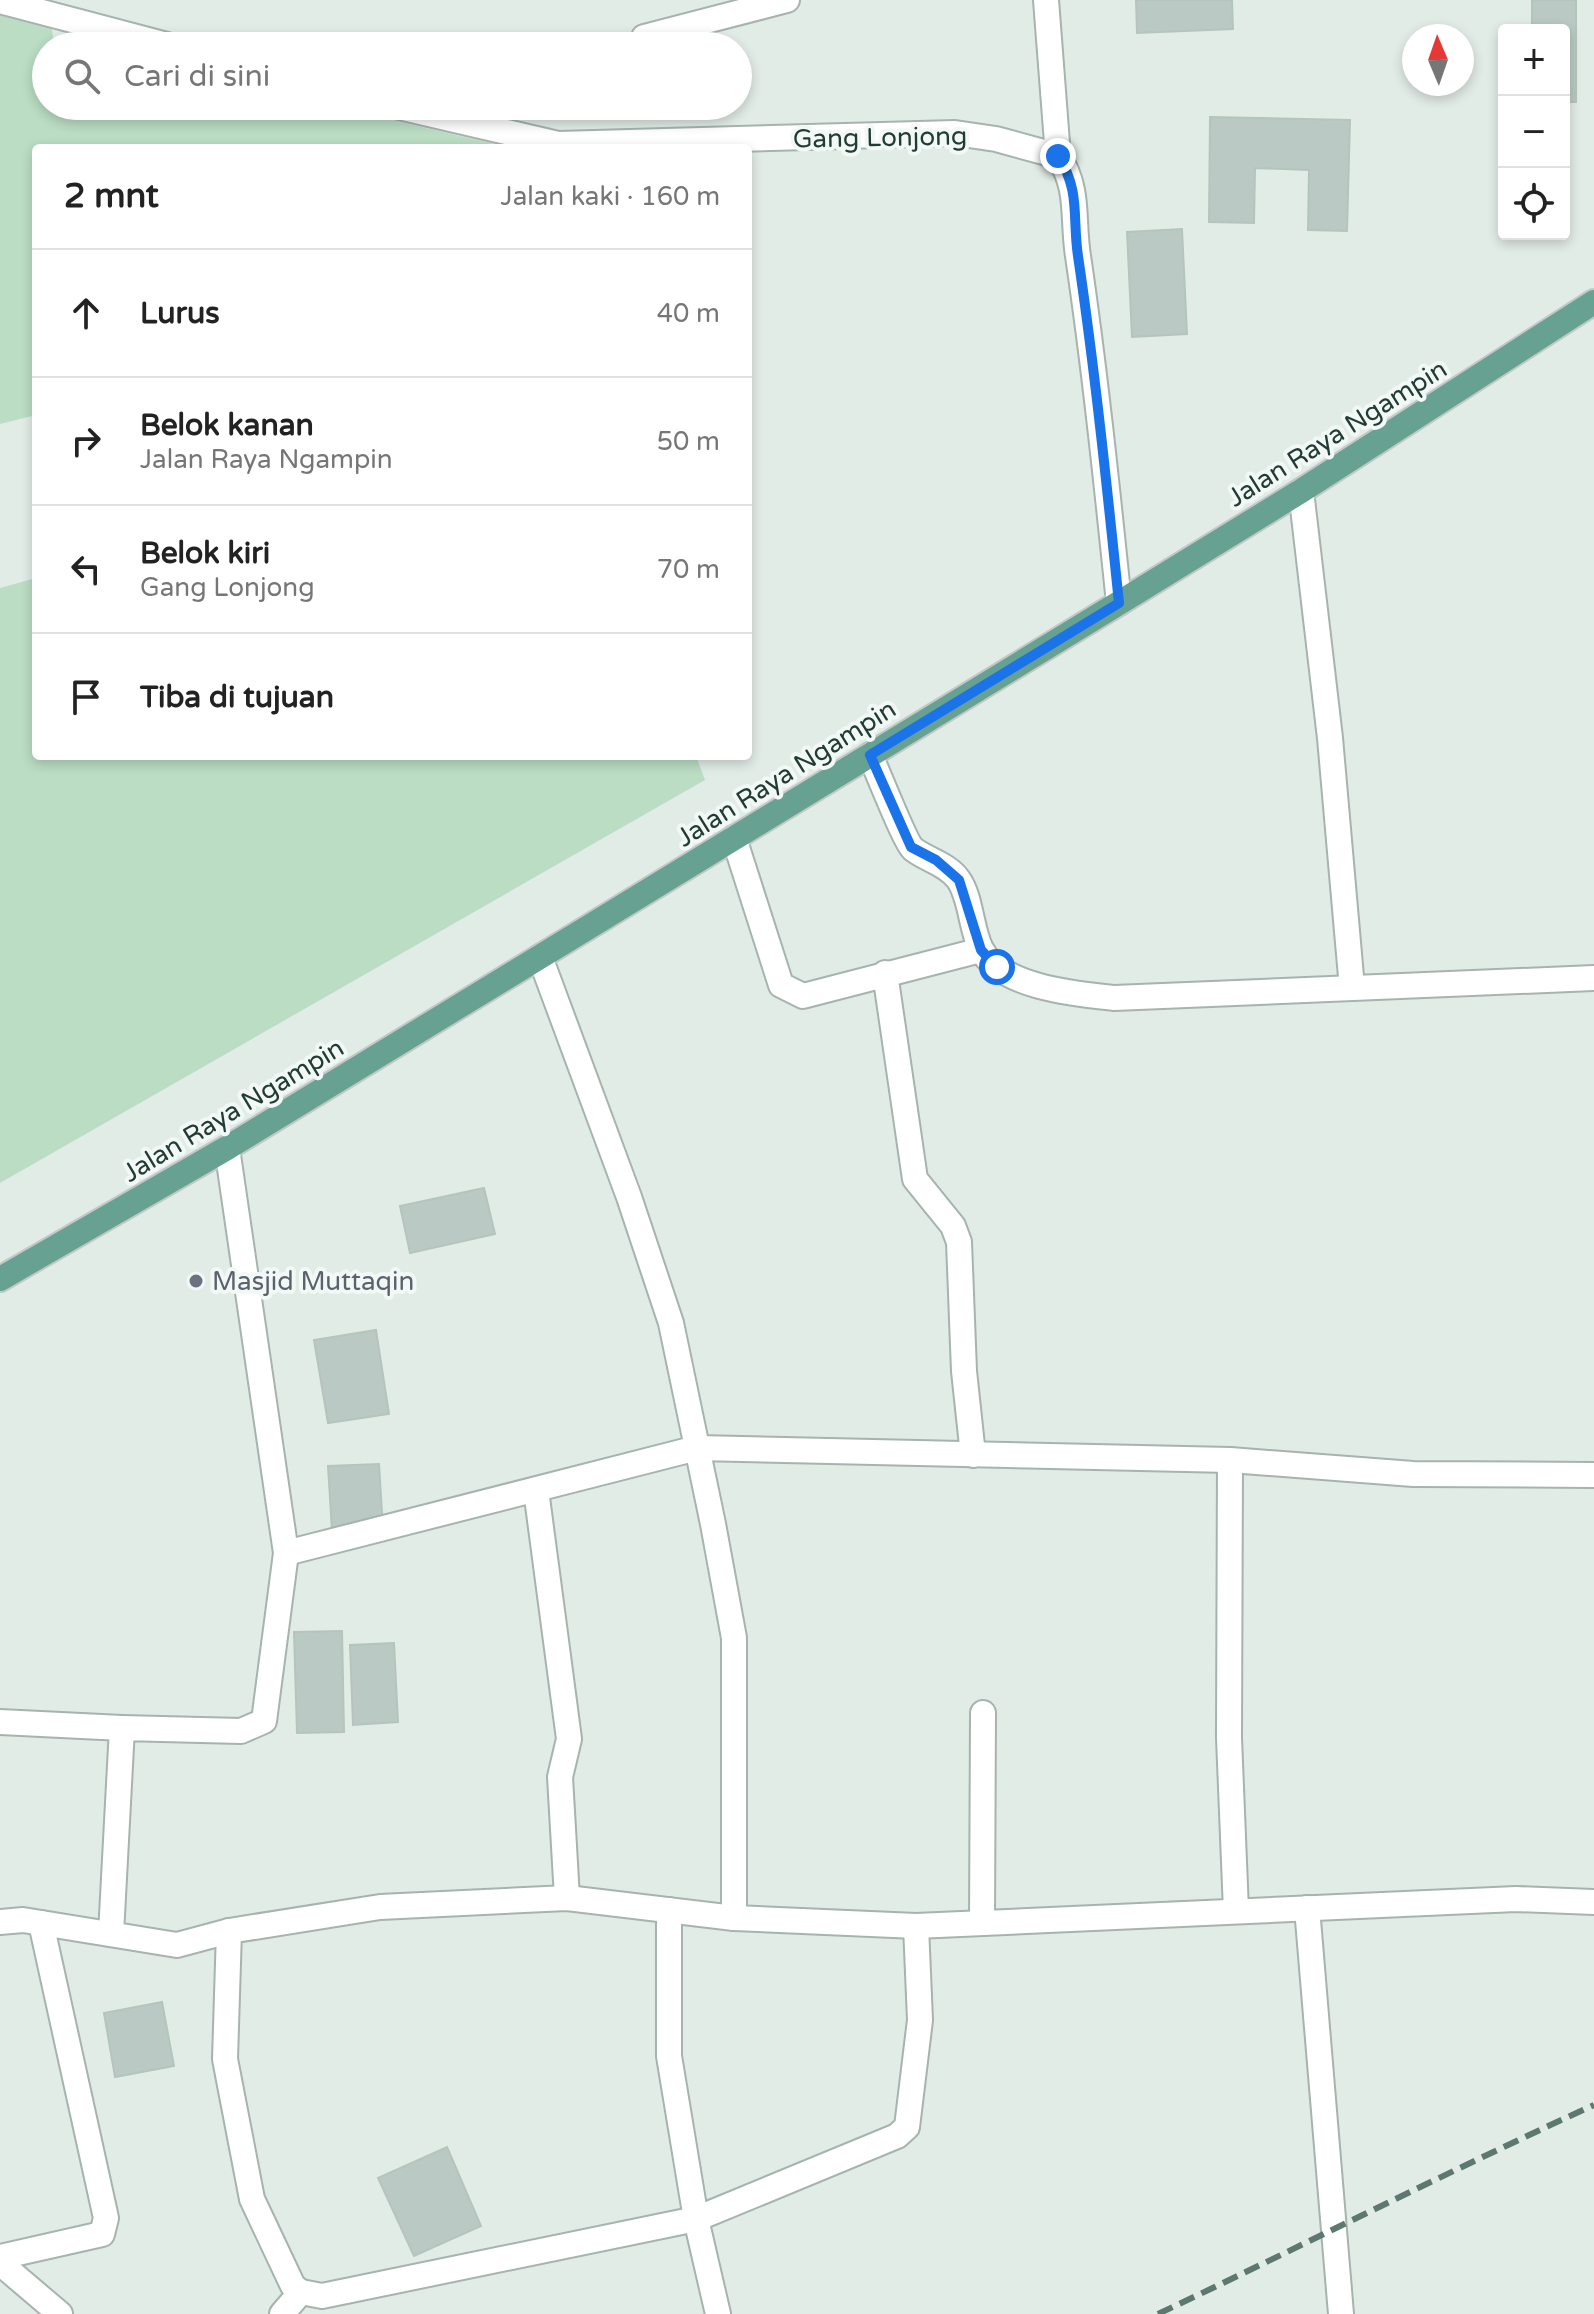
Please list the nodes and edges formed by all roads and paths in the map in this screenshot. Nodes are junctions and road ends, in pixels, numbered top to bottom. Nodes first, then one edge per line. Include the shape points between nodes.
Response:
1 (787, 0) edge
2 (1046, 0) edge
3 (0, 1) edge
4 (118, 32) edge
5 (663, 32) edge
6 (455, 120) edge
7 (558, 144) edge
8 (558, 144) edge
9 (1058, 156) junction
10 (1594, 302) edge
11 (1301, 491) junction
12 (1119, 603) junction
13 (870, 755) junction
14 (734, 838) junction
15 (981, 950) junction
16 (540, 957) junction
17 (885, 973) junction
18 (1594, 978) edge
19 (1352, 988) junction
20 (227, 1148) junction
21 (0, 1279) edge
22 (697, 1448) junction
23 (973, 1455) junction
24 (1230, 1460) junction
25 (1594, 1475) edge
26 (536, 1490) junction
27 (286, 1553) junction
28 (983, 1713) dead end
29 (0, 1722) edge
30 (122, 1728) junction
31 (567, 1898) junction
32 (1594, 1902) edge
33 (1307, 1908) junction
34 (669, 1910) junction
35 (1236, 1911) junction
36 (734, 1918) junction
37 (0, 1920) edge
38 (41, 1923) junction
39 (982, 1923) junction
40 (916, 1926) junction
41 (229, 1931) junction
42 (111, 1934) junction
43 (696, 2219) junction
44 (0, 2260) edge
45 (301, 2292) junction
46 (60, 2314) edge
47 (282, 2314) edge
48 (718, 2314) edge
49 (1341, 2314) edge

1 - 5 street
2 - 9 street
3 - 4 street
6 - 8 street, Gang Lonjong
7 - 9 street, Gang Lonjong via 955,133
9 - 12 street via 1075,191 1075,236 1096,376
10 - 11 main road, Jalan Raya Ngampin
11 - 12 main road, Jalan Raya Ngampin
11 - 19 street
12 - 13 main road, Jalan Raya Ngampin
13 - 14 main road, Jalan Raya Ngampin
13 - 15 street via 911,847 959,880
14 - 16 main road, Jalan Raya Ngampin
14 - 17 street via 781,985 803,996
15 - 17 street
15 - 19 street via 997,967 1035,985 1072,994 1114,998
16 - 20 main road, Jalan Raya Ngampin
16 - 22 street via 671,1323
17 - 23 street via 915,1179 953,1226 959,1242
18 - 19 street
20 - 21 main road, Jalan Raya Ngampin
20 - 27 street
22 - 23 street
22 - 26 street
22 - 36 street via 734,1638
23 - 24 street
24 - 25 street via 1413,1474
24 - 35 street via 1229,1723
26 - 27 street
26 - 31 street via 569,1739 560,1777
27 - 30 street via 264,1721 241,1731
28 - 39 street
29 - 30 street
30 - 42 street
31 - 34 street
31 - 41 street via 380,1907
32 - 33 street via 1516,1899
33 - 35 street
33 - 49 street
34 - 36 street
34 - 43 street via 669,2056
35 - 39 street
36 - 40 street
37 - 38 street
38 - 42 street
38 - 44 street via 106,2218 102,2234
39 - 40 street
40 - 43 street via 920,2020 907,2127 897,2136
41 - 42 street via 177,1945
41 - 45 street via 225,2059 252,2199 293,2286
43 - 45 street via 322,2296
43 - 48 street
44 - 46 street
45 - 47 street

